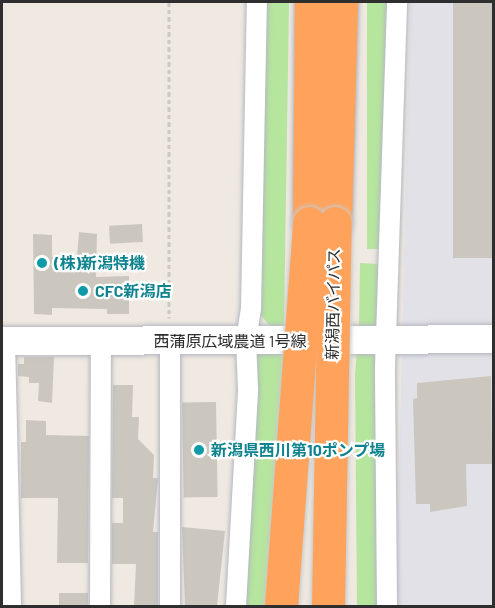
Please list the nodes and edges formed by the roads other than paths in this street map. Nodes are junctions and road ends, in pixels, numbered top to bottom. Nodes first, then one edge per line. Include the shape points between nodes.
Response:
1 (256, 2) edge
2 (312, 2) edge
3 (341, 2) edge
4 (397, 2) edge
5 (322, 223) junction
6 (333, 328) junction
7 (494, 339) edge
8 (170, 340) junction
9 (246, 340) junction
10 (3, 341) edge
11 (101, 341) junction
12 (387, 341) junction
13 (11, 606) edge
14 (100, 606) edge
15 (170, 606) edge
16 (236, 606) edge
17 (281, 606) edge
18 (303, 606) edge
19 (328, 606) edge
20 (348, 606) edge
21 (387, 606) edge

1 - 9 street via 251,308
2 - 5 highway, 新潟西バイパス via 311,51
3 - 5 highway, 新潟西バイパス
4 - 12 street
5 - 6 highway, 新潟西バイパス, bridge
5 - 17 highway, bridge
5 - 18 highway, 新潟西バイパス, bridge
6 - 19 highway, 新潟西バイパス, bridge
6 - 20 highway, bridge
7 - 12 street, 西蒲原広域農道 1号線
8 - 9 street, 西蒲原広域農道 1号線
8 - 11 street, 西蒲原広域農道 1号線
8 - 15 street
9 - 12 street, 西蒲原広域農道 1号線
9 - 16 street via 248,388
10 - 11 street, 西蒲原広域農道 1号線
10 - 13 street
11 - 14 street
12 - 21 street

